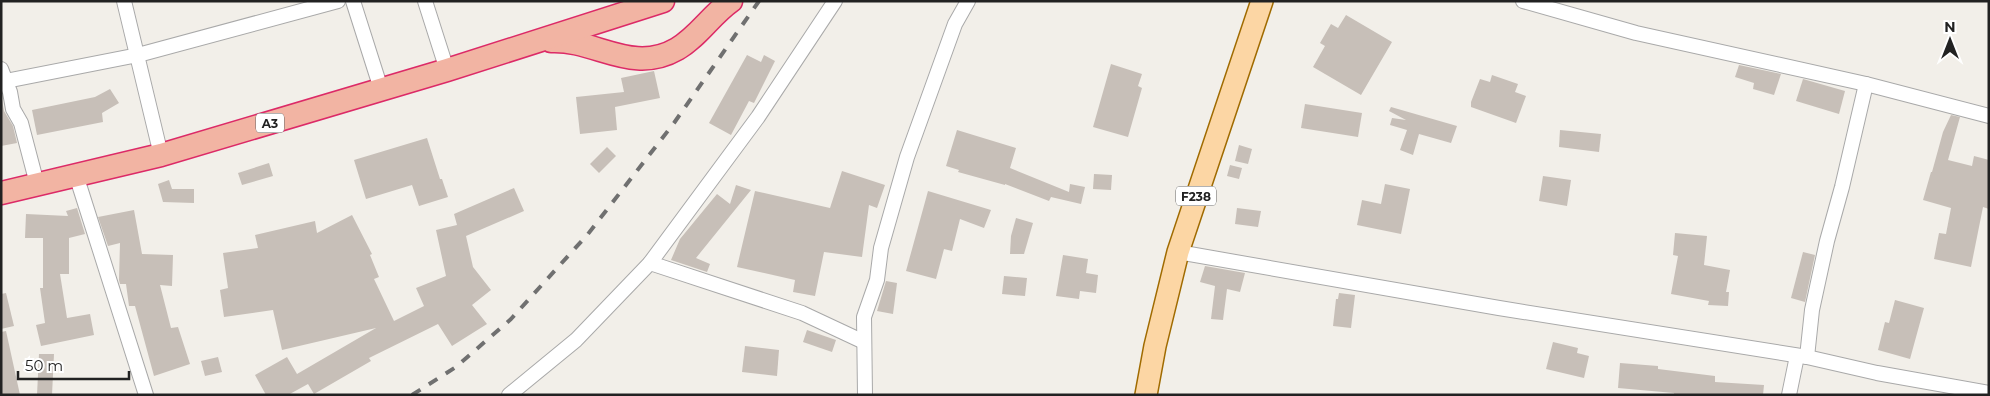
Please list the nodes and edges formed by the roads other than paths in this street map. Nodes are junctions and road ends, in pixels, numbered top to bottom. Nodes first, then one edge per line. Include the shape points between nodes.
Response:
1 (124, 1) edge
2 (338, 1) edge
3 (353, 1) edge
4 (425, 1) edge
5 (663, 1) edge
6 (731, 1) edge
7 (835, 1) edge
8 (968, 1) edge
9 (1262, 1) edge
10 (1523, 1) edge
11 (1542, 4) edge
12 (535, 42) junction
13 (138, 55) junction
14 (447, 70) junction
15 (3, 77) edge
16 (1866, 84) junction
17 (381, 90) junction
18 (1989, 116) edge
19 (161, 155) junction
20 (76, 175) junction
21 (37, 184) junction
22 (1, 193) edge
23 (1178, 252) junction
24 (650, 262) junction
25 (864, 342) junction
26 (1802, 356) junction
27 (1989, 393) edge
28 (146, 395) edge
29 (509, 395) edge
30 (866, 395) edge
31 (1146, 395) edge
32 (1789, 395) edge

1 - 13 street
2 - 13 street
3 - 17 street
4 - 14 street
5 - 12 highway, A3
6 - 12 highway, A3 via 719,9 692,39 676,50 658,56 626,58 580,43
7 - 24 street via 758,118
8 - 25 street via 954,24 907,157 882,248 877,280 864,317
9 - 23 main road, F238
10 - 11 street
11 - 16 street via 1636,33
12 - 14 highway, A3
13 - 15 street
13 - 19 street
14 - 17 highway, A3
15 - 21 street
16 - 18 street
16 - 26 street
17 - 19 highway, A3
19 - 20 highway, A3
20 - 21 highway, A3
20 - 28 street
21 - 22 highway, A3
23 - 26 street
23 - 31 main road, F238
24 - 25 street via 802,313
24 - 29 street via 576,340
25 - 30 street
26 - 27 street via 1877,374
26 - 32 street

